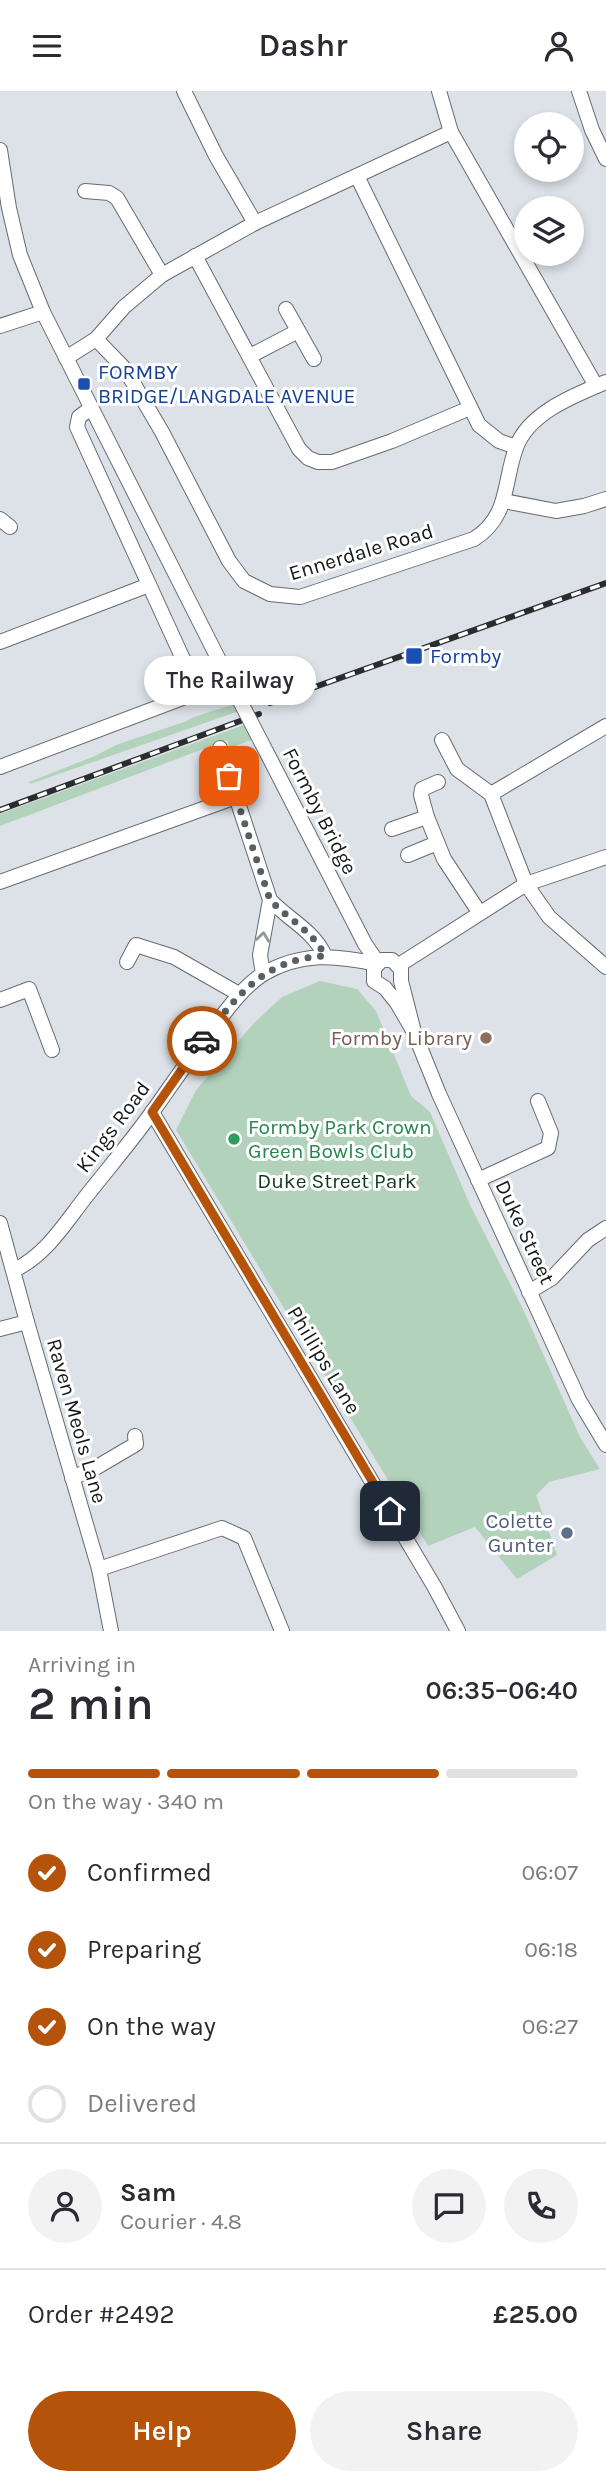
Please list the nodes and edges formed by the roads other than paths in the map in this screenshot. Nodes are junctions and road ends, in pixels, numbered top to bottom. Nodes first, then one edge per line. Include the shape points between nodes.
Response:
1 (184, 91) edge
2 (439, 91) edge
3 (579, 91) edge
4 (451, 132) junction
5 (0, 150) edge
6 (606, 159) edge
7 (357, 176) junction
8 (85, 191) dead end
9 (255, 223) junction
10 (195, 256) junction
11 (162, 275) junction
12 (286, 309) dead end
13 (43, 312) junction
14 (0, 326) edge
15 (298, 331) junction
16 (96, 339) junction
17 (250, 356) junction
18 (66, 359) junction
19 (314, 359) dead end
20 (601, 384) edge
21 (91, 408) junction
22 (470, 408) junction
23 (516, 447) junction
24 (606, 499) edge
25 (504, 501) junction
26 (149, 585) junction
27 (0, 642) edge
28 (606, 726) edge
29 (442, 740) dead end
30 (220, 748) dead end
31 (0, 767) edge
32 (438, 782) dead end
33 (491, 794) junction
34 (236, 797) junction
35 (427, 817) junction
36 (391, 829) dead end
37 (437, 843) junction
38 (408, 855) dead end
39 (606, 857) edge
40 (0, 882) edge
41 (526, 884) junction
42 (270, 900) junction
43 (479, 912) junction
44 (325, 956) junction
45 (127, 962) dead end
46 (399, 965) junction
47 (606, 967) edge
48 (376, 968) junction
49 (263, 975) junction
50 (401, 981) junction
51 (385, 988) junction
52 (239, 994) junction
53 (0, 1000) edge
54 (414, 1032) junction
55 (52, 1050) dead end
56 (538, 1101) dead end
57 (152, 1112) junction
58 (478, 1181) junction
59 (0, 1223) edge
60 (606, 1228) edge
61 (14, 1270) junction
62 (529, 1292) junction
63 (27, 1322) junction
64 (0, 1329) edge
65 (135, 1436) dead end
66 (606, 1445) edge
67 (72, 1478) junction
68 (99, 1569) junction
69 (111, 1631) edge
70 (282, 1631) edge
71 (458, 1631) edge

1 - 9 street via 209,145
2 - 4 street
3 - 6 street
4 - 7 street
4 - 20 street
5 - 13 street, Formby Bridge via 20,255
7 - 9 street
7 - 22 street
8 - 11 street via 117,198
9 - 10 street
10 - 11 street
10 - 17 street
11 - 16 street
12 - 15 street
13 - 14 street
13 - 18 street, Formby Bridge
15 - 17 street
15 - 19 street
16 - 18 street
16 - 25 street, Ennerdale Road via 125,369 229,561 244,581 270,594 300,597 474,539 485,531
17 - 22 street via 299,449 318,462 332,462 380,445
18 - 21 street, Formby Bridge
20 - 23 street, Ennerdale Road via 542,416
21 - 26 street via 79,417 76,427
21 - 48 street, Formby Bridge, bridge
22 - 23 street via 488,434
23 - 25 street, Ennerdale Road
24 - 25 street via 556,512
26 - 27 street
26 - 31 street via 201,691
28 - 33 street
29 - 33 street via 457,769
30 - 34 street
32 - 35 street via 422,789
33 - 41 street
34 - 40 street
34 - 42 street
35 - 36 street
35 - 37 street
37 - 38 street
37 - 43 street
39 - 41 street
41 - 43 street
41 - 47 street via 549,917
42 - 44 street via 310,933
49 -> 42 street via 260,955
43 - 46 street
44 - 48 street, Kings Road
44 - 49 street, Kings Road via 295,961
45 - 52 street via 136,945 174,957
46 - 48 street via 387,959
46 - 50 street
48 - 51 street via 377,984
49 - 52 street, Kings Road
50 - 51 street
50 - 54 street, Duke Street
51 - 54 street, Duke Street
52 - 57 street, Kings Road
53 - 55 street via 29,989
54 - 58 street, Duke Street
56 - 58 street via 551,1133 548,1148
57 - 61 street, Kings Road via 36,1257
57 - 71 street, Phillips Lane
58 - 62 street, Duke Street
59 - 61 street, Raven Meols Lane
60 - 62 street via 552,1278
61 - 63 street, Raven Meols Lane
62 - 66 street, Duke Street via 579,1400
63 - 64 street
63 - 67 street, Raven Meols Lane
65 - 67 street via 136,1444
67 - 68 street, Raven Meols Lane
68 - 69 street, Raven Meols Lane
68 - 70 street via 222,1528 244,1538

